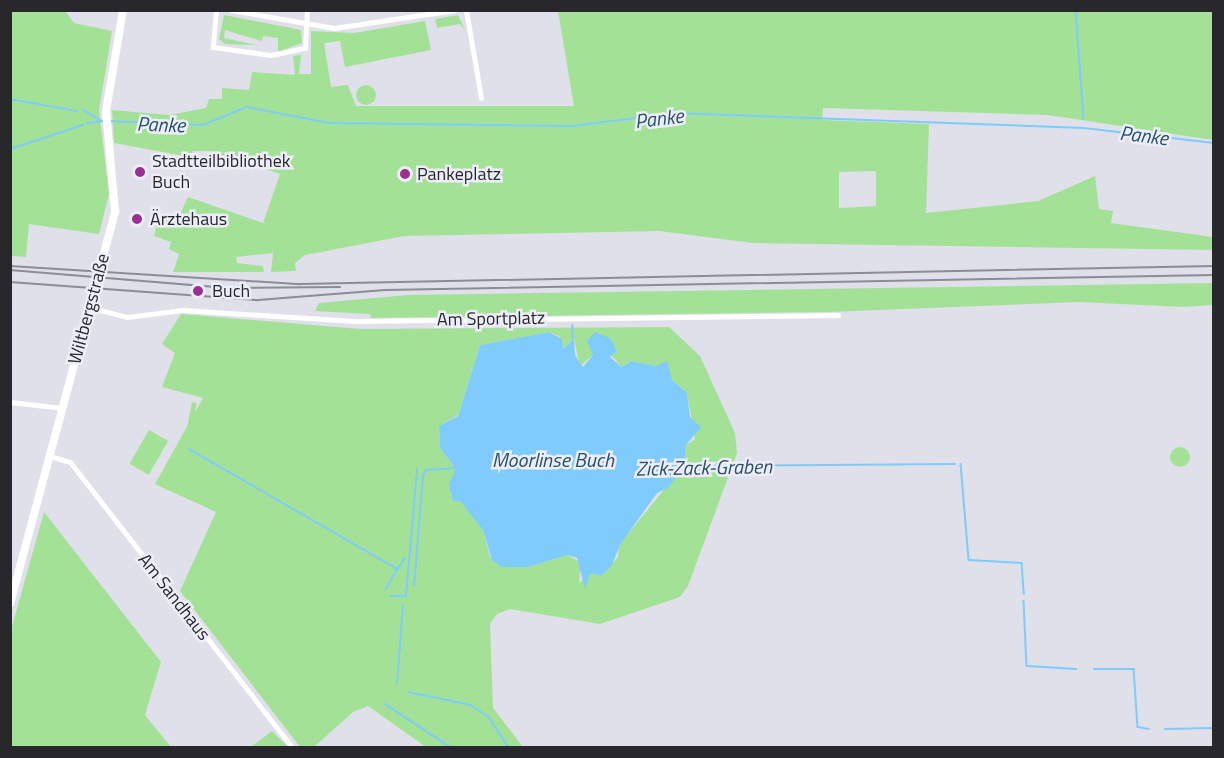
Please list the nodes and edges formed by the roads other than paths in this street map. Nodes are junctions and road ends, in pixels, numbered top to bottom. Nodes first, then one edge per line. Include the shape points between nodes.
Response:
1 (123, 10) edge
2 (216, 10) edge
3 (231, 10) edge
4 (307, 10) edge
5 (455, 10) edge
6 (466, 10) edge
7 (306, 25) junction
8 (481, 98) dead end
9 (89, 310) junction
10 (838, 315) dead end
11 (10, 402) edge
12 (63, 408) junction
13 (50, 456) junction
14 (10, 604) edge
15 (293, 747) edge

1 - 9 main road, Wiltbergstraße via 106,111 116,196
2 - 7 street via 213,47 222,49 271,55 305,48
3 - 7 street
4 - 7 street
5 - 7 street via 350,27
6 - 8 street
9 - 10 street, Am Sportplatz via 145,315 183,310 355,321
9 - 12 main road, Wiltbergstraße
11 - 12 street
12 - 13 main road, Wiltbergstraße
13 - 14 main road, Wiltbergstraße
13 - 15 street, Am Sandhaus via 70,462

